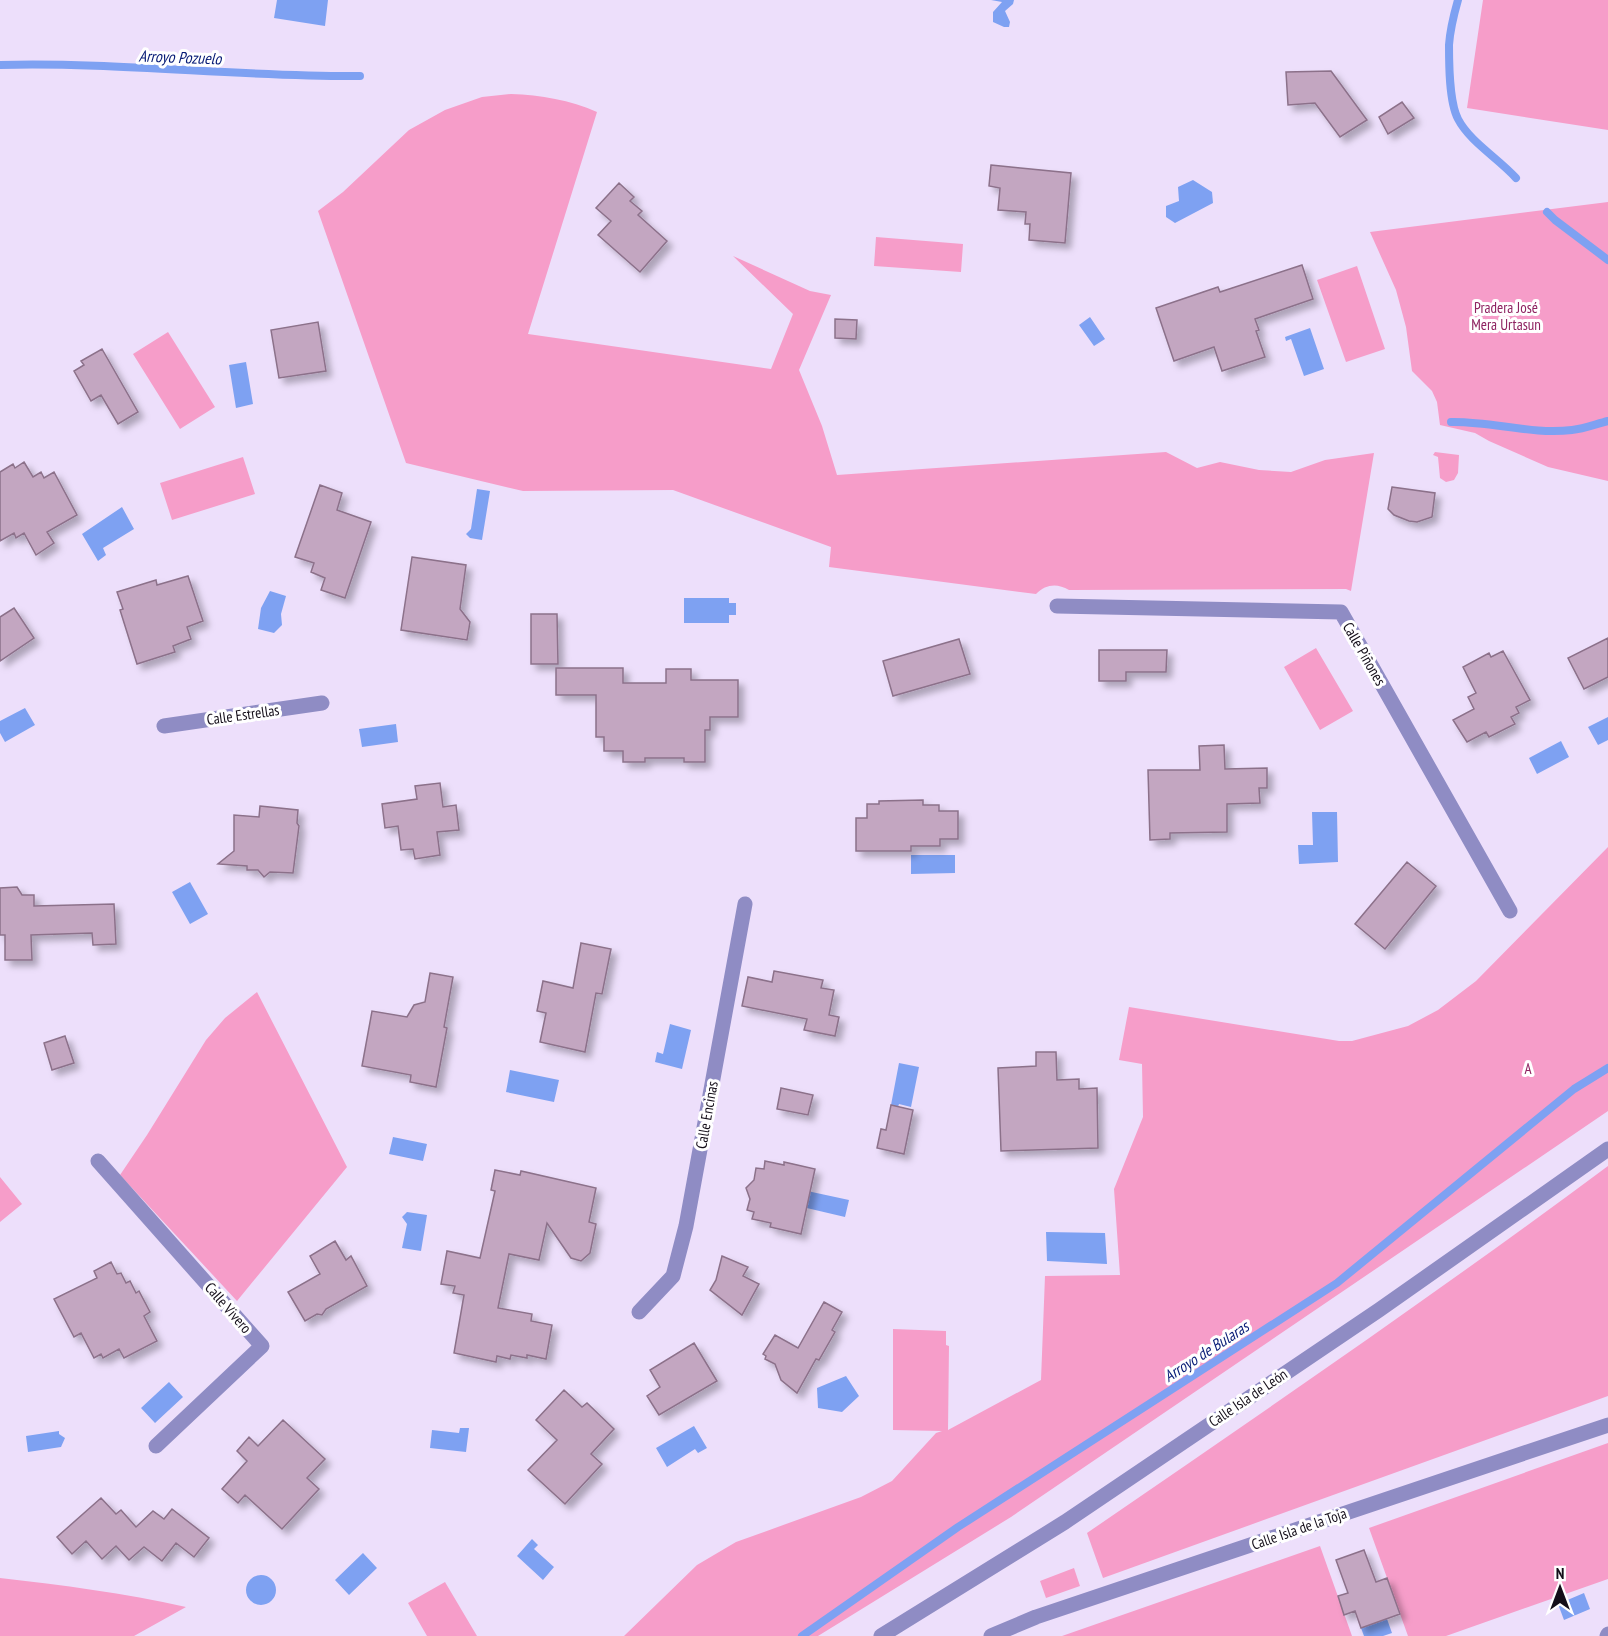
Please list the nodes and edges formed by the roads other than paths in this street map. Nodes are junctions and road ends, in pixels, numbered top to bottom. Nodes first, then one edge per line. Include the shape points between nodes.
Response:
1 (1057, 606) dead end
2 (322, 703) dead end
3 (165, 726) dead end
4 (745, 904) dead end
5 (1510, 911) dead end
6 (1608, 1149) edge
7 (98, 1161) dead end
8 (639, 1312) dead end
9 (1608, 1425) edge
10 (156, 1446) dead end
11 (881, 1636) edge
12 (992, 1636) edge

1 - 5 street, Calle Piñones via 1341,612
2 - 3 street, Calle Estrellas
4 - 8 street, Calle Encinas via 686,1227 673,1276
6 - 11 street, Calle Isla de León via 1379,1310 1074,1515
7 - 10 street, Calle Vivero via 262,1346
9 - 12 street, Calle Isla de la Toja via 1036,1617

